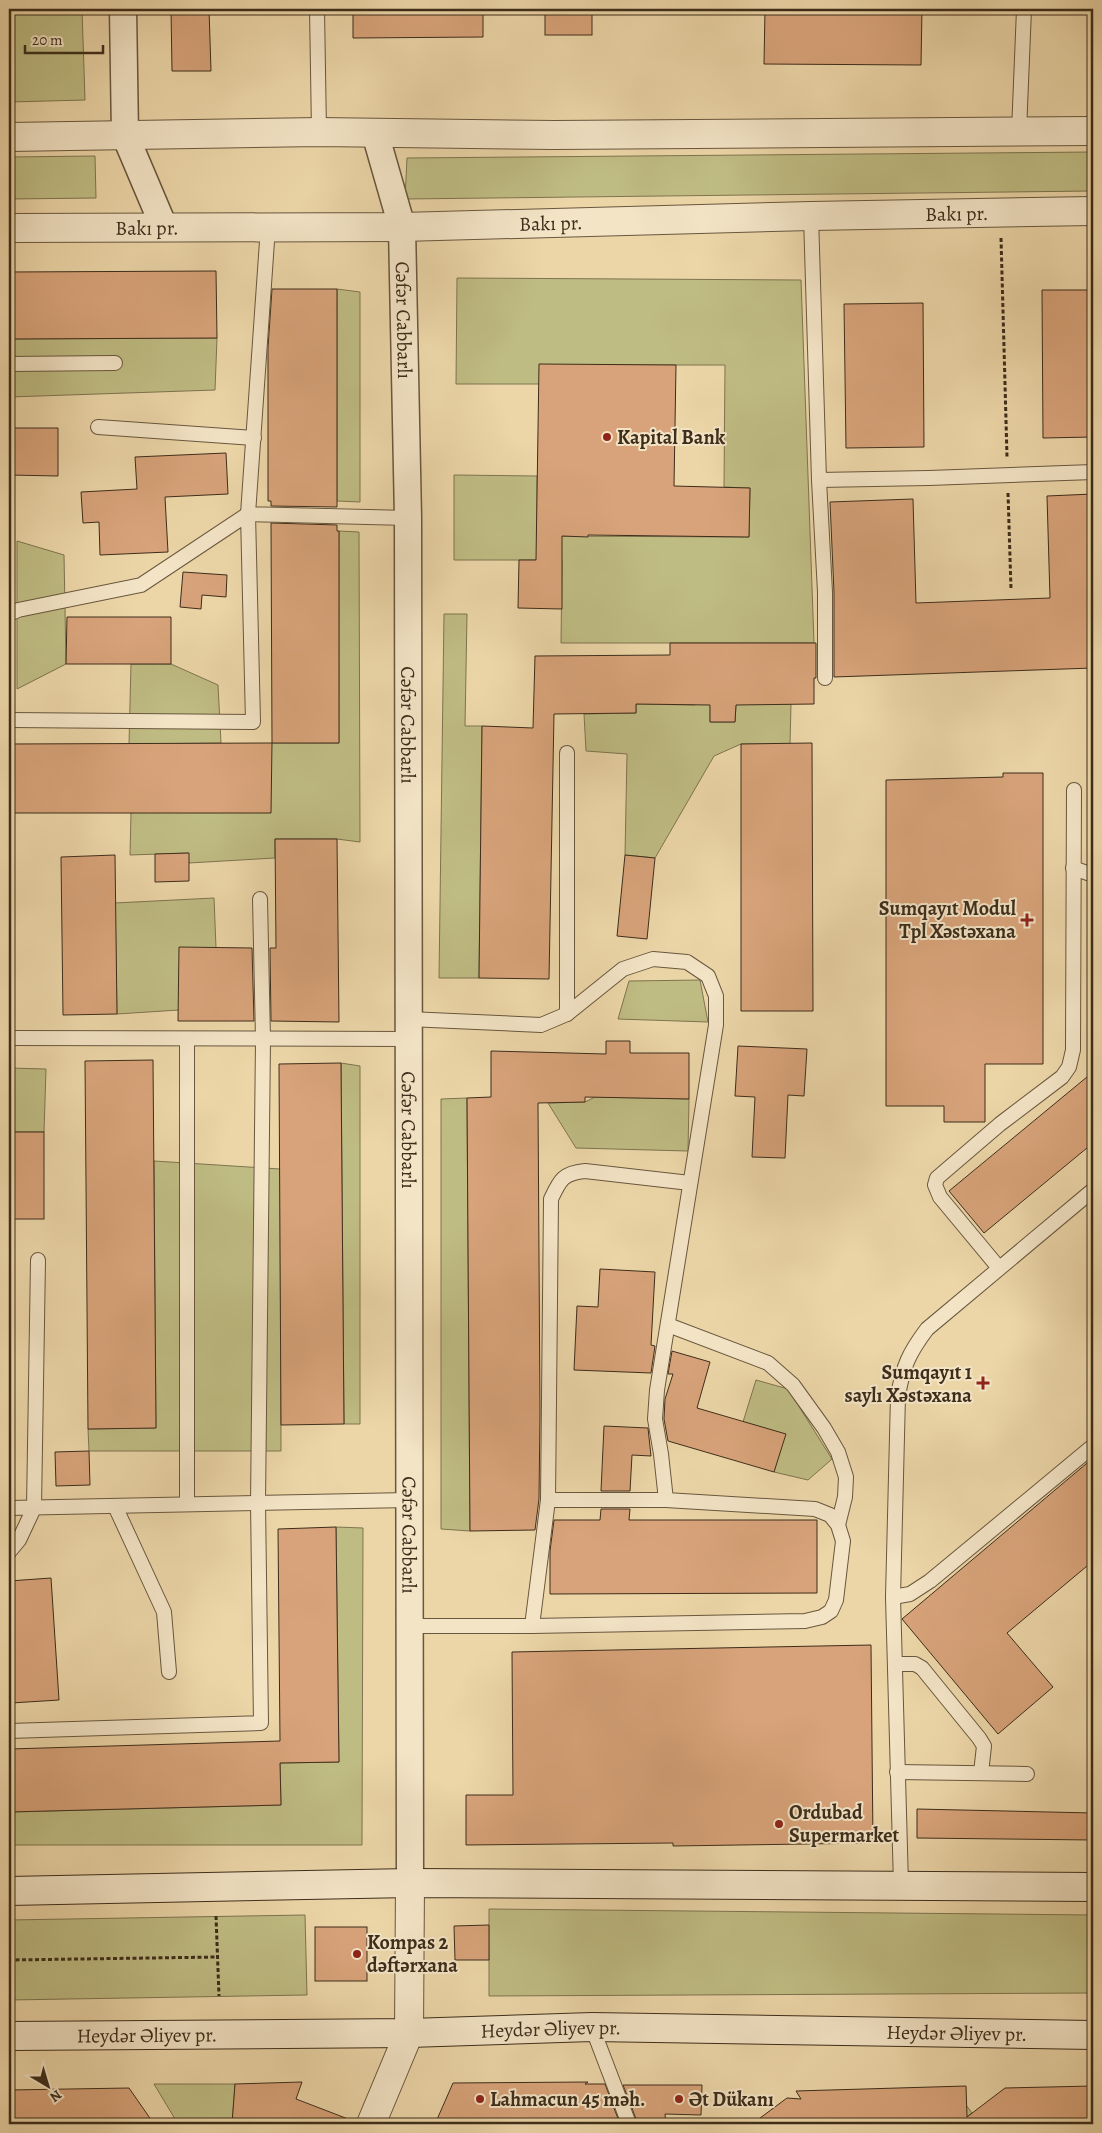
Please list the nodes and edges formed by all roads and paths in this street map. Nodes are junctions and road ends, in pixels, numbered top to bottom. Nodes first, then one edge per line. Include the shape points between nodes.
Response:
1 (123, 9) edge
2 (317, 9) edge
3 (1024, 9) edge
4 (1093, 131) edge
5 (319, 132) junction
6 (1019, 132) junction
7 (375, 133) junction
8 (125, 135) junction
9 (9, 137) edge
10 (1093, 211) edge
11 (1000, 213) junction
12 (811, 216) junction
13 (164, 227) junction
14 (268, 227) junction
15 (402, 227) junction
16 (9, 228) edge
17 (115, 363) dead end
18 (9, 364) edge
19 (98, 426) dead end
20 (254, 438) junction
21 (1007, 460) dead end
22 (1093, 472) edge
23 (819, 480) junction
24 (1008, 490) dead end
25 (248, 514) junction
26 (408, 518) junction
27 (1011, 589) dead end
28 (9, 614) edge
29 (825, 678) dead end
30 (9, 720) edge
31 (567, 753) dead end
32 (1074, 790) dead end
33 (1072, 868) junction
34 (1093, 875) edge
35 (260, 899) dead end
36 (567, 1014) junction
37 (408, 1029) junction
38 (9, 1038) edge
39 (187, 1039) junction
40 (263, 1039) junction
41 (690, 1182) junction
42 (1093, 1190) edge
43 (38, 1260) dead end
44 (999, 1268) junction
45 (668, 1325) junction
46 (1093, 1446) edge
47 (409, 1500) junction
48 (548, 1500) junction
49 (666, 1500) junction
50 (258, 1502) junction
51 (187, 1504) junction
52 (115, 1506) junction
53 (9, 1508) edge
54 (34, 1508) junction
55 (838, 1525) junction
56 (9, 1552) edge
57 (894, 1597) junction
58 (410, 1626) junction
59 (532, 1626) junction
60 (895, 1664) junction
61 (169, 1672) dead end
62 (9, 1731) edge
63 (897, 1772) junction
64 (981, 1773) junction
65 (1027, 1774) dead end
66 (410, 1883) junction
67 (901, 1885) junction
68 (1093, 1887) edge
69 (9, 1891) edge
70 (216, 1916) dead end
71 (218, 1957) junction
72 (9, 1960) edge
73 (219, 1996) dead end
74 (592, 2027) junction
75 (409, 2033) junction
76 (1093, 2035) edge
77 (9, 2036) edge
78 (371, 2124) edge
79 (629, 2124) edge

1 - 8 street
2 - 5 lane
3 - 6 lane
4 - 6 street
5 - 7 street
5 - 8 street
6 - 7 street
7 - 15 street, Cəfər Cabbarlı
8 - 9 street
8 - 13 street
10 - 11 street, Bakı pr.
11 - 12 street, Bakı pr.
11 - 21 path
12 - 15 street, Bakı pr.
12 - 23 lane
13 - 14 street, Bakı pr.
13 - 16 street, Bakı pr.
14 - 15 street, Bakı pr.
14 - 20 lane
15 - 26 street, Cəfər Cabbarlı
17 - 18 lane
19 - 20 lane
20 - 25 lane
22 - 23 lane
23 - 29 lane via 825,592
24 - 27 path
25 - 26 lane
25 - 28 lane via 141,585
25 - 30 lane via 253,722
26 - 37 street, Cəfər Cabbarlı
31 - 36 lane
32 - 33 lane
33 - 34 lane
33 - 44 lane via 1073,1050 1069,1067 1062,1077 937,1178 935,1185 940,1197
35 - 40 lane
36 - 37 lane via 541,1025
36 - 41 lane via 623,969 653,959 687,962 708,976 716,996 716,1025
37 - 40 lane
37 - 47 street, Cəfər Cabbarlı
38 - 39 lane
39 - 40 lane
39 - 51 lane
40 - 50 lane
41 - 45 lane
41 - 48 lane via 570,1172 559,1182 551,1199
42 - 44 lane
43 - 54 lane
44 - 57 lane via 927,1329 903,1369 898,1396
45 - 49 lane via 655,1419
45 - 55 lane via 768,1363 793,1385 824,1428 846,1477
46 - 57 lane via 930,1581 910,1594
47 - 50 lane
47 - 58 street, Cəfər Cabbarlı
48 - 49 lane
48 - 59 lane
49 - 55 lane via 815,1509 830,1515
50 - 51 lane
50 - 62 lane via 261,1723
51 - 52 lane
52 - 54 lane
52 - 61 lane via 164,1612
53 - 54 lane
54 - 56 lane via 19,1540
55 - 59 lane via 843,1541 836,1600 831,1611 822,1617 805,1621
57 - 60 lane
58 - 59 lane
58 - 66 street, Cəfər Cabbarlı
60 - 63 lane
60 - 64 lane via 915,1664 922,1668 979,1738 984,1746
63 - 64 lane
63 - 67 lane
64 - 65 lane
66 - 67 street
66 - 69 street
66 - 75 street, Cəfər Cabbarlı
67 - 68 street
70 - 71 path
71 - 72 path
71 - 73 path
74 - 75 street, Heydər Əliyev pr.
74 - 76 street, Heydər Əliyev pr.
74 - 79 lane
75 - 77 street, Heydər Əliyev pr.
75 - 78 street, Cəfər Cabbarlı

